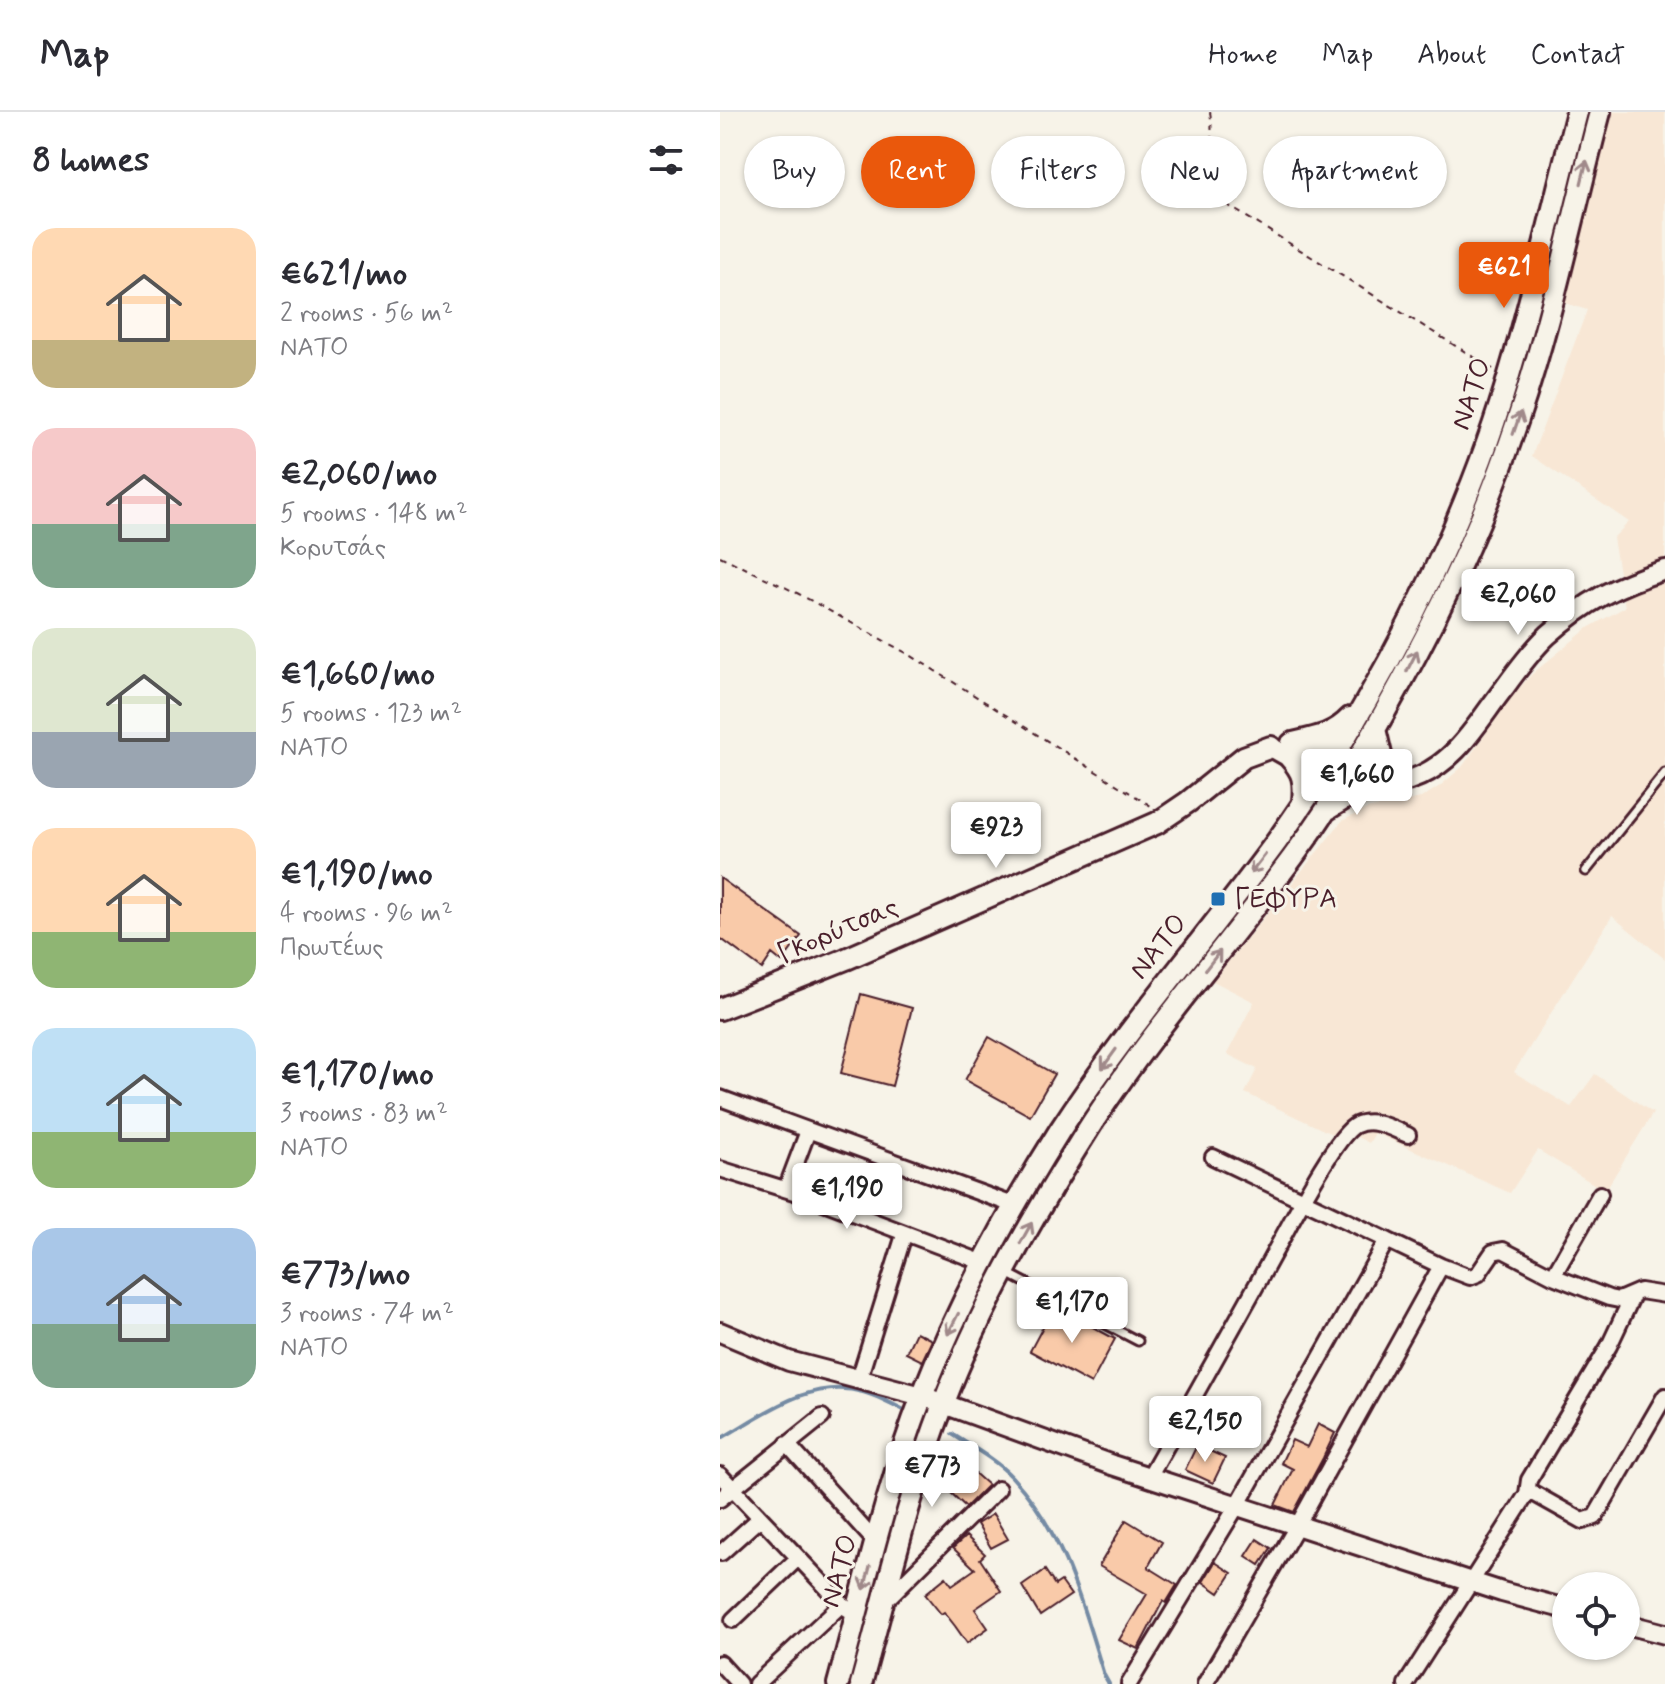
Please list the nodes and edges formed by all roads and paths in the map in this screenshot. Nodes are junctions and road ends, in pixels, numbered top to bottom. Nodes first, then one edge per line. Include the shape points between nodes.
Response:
1 (1210, 112) edge
2 (1577, 112) edge
3 (1600, 112) edge
4 (1510, 374) junction
5 (720, 556) edge
6 (1665, 570) edge
7 (1369, 697) junction
8 (1375, 729) junction
9 (1271, 747) joint
10 (1291, 750) junction
11 (1356, 761) junction
12 (1329, 762) junction
13 (1665, 773) edge
14 (1406, 777) junction
15 (1344, 779) junction
16 (1375, 786) junction
17 (1303, 801) junction
18 (1322, 814) junction
19 (1167, 816) junction
20 (1586, 871) dead end
21 (720, 1009) edge
22 (720, 1098) edge
23 (808, 1131) junction
24 (1408, 1135) dead end
25 (1213, 1157) dead end
26 (720, 1169) edge
27 (786, 1189) junction
28 (1600, 1194) dead end
29 (1304, 1200) junction
30 (1016, 1206) junction
31 (904, 1235) junction
32 (1387, 1240) junction
33 (984, 1263) junction
34 (1441, 1266) junction
35 (1005, 1272) junction
36 (1553, 1276) junction
37 (1633, 1295) junction
38 (1665, 1295) edge
39 (720, 1332) edge
40 (1138, 1341) dead end
41 (859, 1379) junction
42 (922, 1396) junction
43 (1665, 1396) edge
44 (943, 1404) junction
45 (822, 1417) dead end
46 (787, 1444) junction
47 (720, 1475) edge
48 (1149, 1477) junction
49 (732, 1488) junction
50 (998, 1489) dead end
51 (1527, 1494) junction
52 (720, 1499) edge
53 (1237, 1506) junction
54 (760, 1518) junction
55 (1297, 1526) junction
56 (877, 1540) junction
57 (721, 1553) edge
58 (798, 1558) junction
59 (1472, 1582) junction
60 (883, 1602) junction
61 (1552, 1605) edge
62 (850, 1609) junction
63 (733, 1620) dead end
64 (1640, 1628) edge
65 (1665, 1634) edge
66 (720, 1663) edge
67 (737, 1683) edge
68 (756, 1684) edge
69 (838, 1684) edge
70 (861, 1684) edge
71 (1129, 1684) edge
72 (1205, 1684) edge
73 (1406, 1684) edge

1 - 4 path via 1211,182 1229,206 1492,368
2 - 4 main road, ΝΑΤΟ
8 -> 3 main road, ΝΑΤΟ via 1442,603 1517,423
4 - 7 main road, ΝΑΤΟ via 1457,517
5 - 19 path via 910,655
6 - 14 street via 1595,598 1547,636 1457,749 1433,770
7 - 10 main road via 1342,727
7 - 12 main road, ΝΑΤΟ
8 - 11 main road, ΝΑΤΟ
8 - 14 main road via 1383,763
9 - 10 street
9 - 19 main road, Γκορύτσας via 1244,757
10 - 12 street
10 - 17 main road via 1305,782
11 - 12 street
11 - 14 street
11 - 15 main road, ΝΑΤΟ
12 - 15 street
12 - 17 main road, ΝΑΤΟ
13 - 20 lane
14 - 16 street via 1392,786
15 - 16 street
15 - 18 main road, ΝΑΤΟ
16 - 18 main road
17 -> 30 main road, ΝΑΤΟ via 1097,1076
35 -> 18 main road, ΝΑΤΟ via 1113,1093
19 - 21 main road, Γκορύτσας via 846,959
22 - 23 street
23 - 27 street
23 - 30 street
24 - 29 street via 1381,1124 1354,1125
25 - 29 street
26 - 27 street
27 - 31 street
28 - 36 street
29 - 32 street
29 - 48 street
30 - 33 main road, ΝΑΤΟ
31 - 33 street
31 - 41 street
32 - 34 street
32 - 53 street
33 -> 42 main road, ΝΑΤΟ
34 - 36 street via 1473,1278 1493,1252 1503,1250
34 - 55 street
35 - 40 lane
35 - 44 main road, ΝΑΤΟ
36 - 37 street via 1609,1298
37 - 38 street
37 - 51 street via 1609,1346 1529,1480
39 - 41 street via 789,1361
41 - 42 street
42 - 44 street
42 - 56 main road, ΝΑΤΟ
43 - 51 street via 1595,1517 1583,1521
44 - 48 street
44 - 60 main road, ΝΑΤΟ
45 - 46 street
46 - 49 street
46 - 56 street
47 - 49 street
48 - 53 street
49 - 52 street
49 - 54 street
50 - 60 street
51 - 59 street
53 - 55 street
53 - 71 street
54 - 57 street
54 - 58 street
55 - 59 street
55 - 72 street
56 -> 62 main road, ΝΑΤΟ
58 - 62 street
58 - 63 street
59 - 61 street
59 - 73 street
60 - 70 main road, ΝΑΤΟ
62 - 68 street
62 - 69 main road, ΝΑΤΟ
64 - 65 street
66 - 67 street

